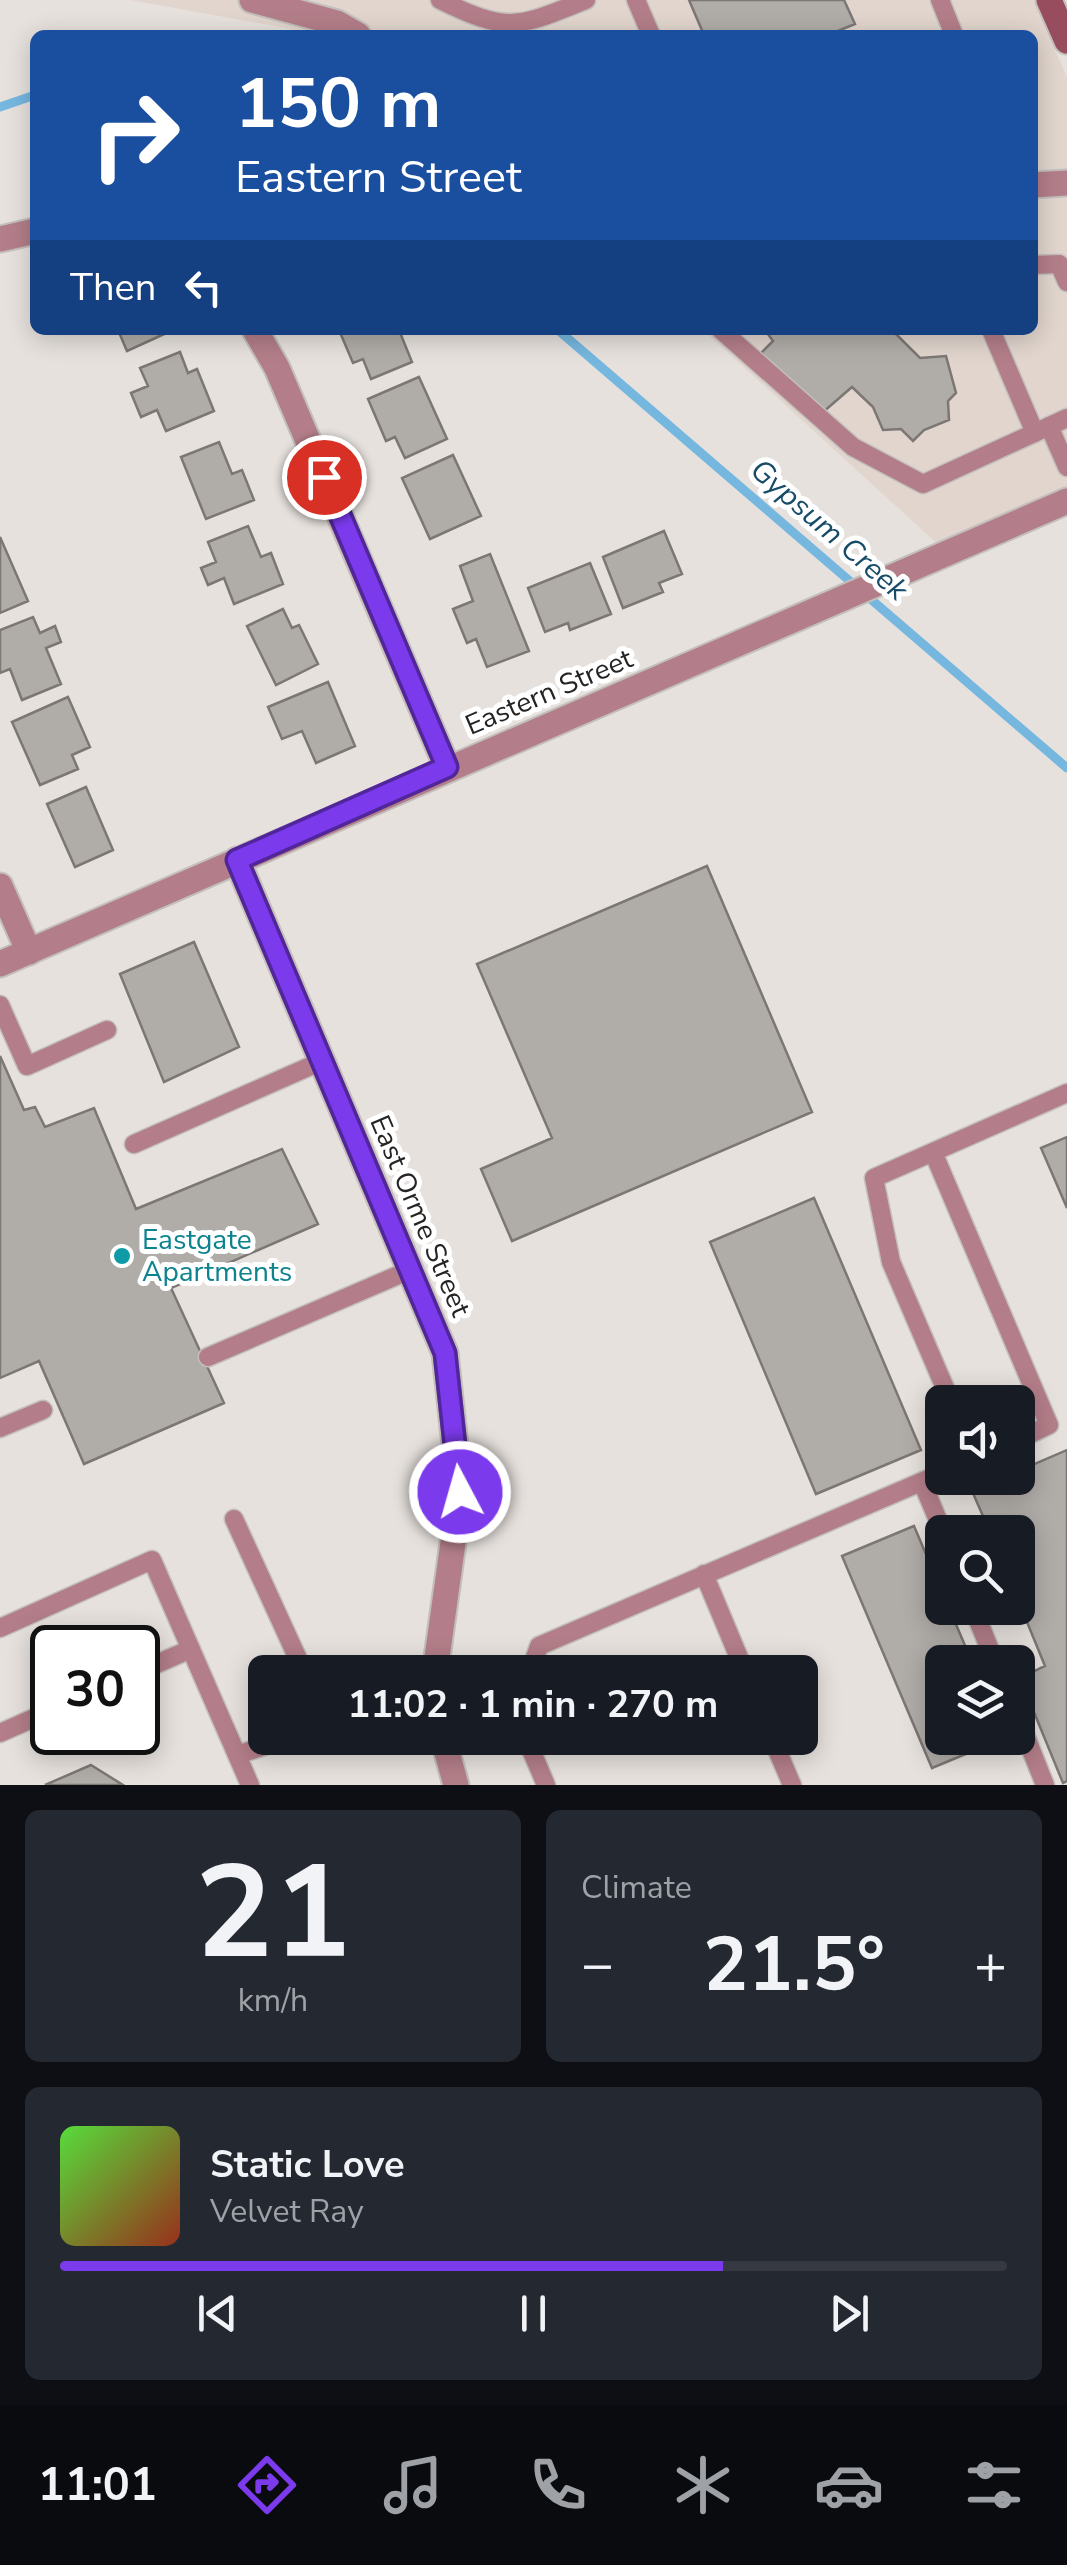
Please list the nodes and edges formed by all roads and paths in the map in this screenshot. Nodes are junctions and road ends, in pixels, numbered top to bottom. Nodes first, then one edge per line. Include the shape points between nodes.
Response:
1 (252, 0) edge
2 (440, 0) edge
3 (586, 0) edge
4 (636, 0) edge
5 (940, 0) edge
6 (1050, 0) edge
7 (349, 30) edge
8 (649, 30) edge
9 (952, 30) edge
10 (1067, 41) edge
11 (1067, 183) edge
12 (1038, 185) edge
13 (30, 232) edge
14 (0, 239) edge
15 (1038, 266) edge
16 (1067, 282) edge
17 (257, 335) edge
18 (727, 335) edge
19 (994, 335) edge
20 (1067, 418) edge
21 (1042, 429) junction
22 (1067, 466) edge
23 (1067, 501) edge
24 (447, 767) junction
25 (237, 860) junction
26 (0, 886) edge
27 (29, 952) junction
28 (0, 964) edge
29 (0, 1006) edge
30 (106, 1030) dead end
31 (322, 1061) junction
32 (1067, 1093) edge
33 (134, 1144) dead end
34 (933, 1152) junction
35 (410, 1270) junction
36 (208, 1357) dead end
37 (944, 1385) edge
38 (1032, 1385) edge
39 (1035, 1392) edge
40 (42, 1410) dead end
41 (0, 1428) edge
42 (1035, 1432) edge
43 (925, 1481) edge
44 (922, 1482) junction
45 (936, 1515) edge
46 (234, 1519) dead end
47 (704, 1574) junction
48 (0, 1628) edge
49 (190, 1649) junction
50 (296, 1655) edge
51 (437, 1655) edge
52 (535, 1655) edge
53 (738, 1655) edge
54 (160, 1662) edge
55 (30, 1720) edge
56 (0, 1733) edge
57 (248, 1751) edge
58 (237, 1755) junction
59 (446, 1755) edge
60 (533, 1755) edge
61 (779, 1755) edge
62 (1033, 1755) edge
63 (448, 1783) edge
64 (250, 1785) edge
65 (546, 1785) edge
66 (792, 1785) edge
67 (1045, 1785) edge

1 - 7 street
2 - 3 lane via 476,18 522,26
4 - 8 lane
5 - 9 lane
6 - 10 main road
11 - 12 street
13 - 14 street
15 - 16 lane via 1059,264
17 - 24 street
18 - 21 lane via 853,447 922,484
19 - 21 lane
20 - 21 lane
21 - 22 lane
23 - 24 street, Eastern Street
24 - 25 street, Eastern Street
25 - 27 street, Eastern Street
25 - 31 street, East Orme Street
26 - 27 street
27 - 28 street, Eastern Street
29 - 30 lane via 27,1066
31 - 33 lane
31 - 35 street, East Orme Street
32 - 34 lane
34 - 37 lane via 874,1178 891,1262
34 - 38 lane
35 - 36 lane
35 - 51 street, East Orme Street via 445,1353 460,1492
39 - 42 lane via 1049,1425
40 - 41 lane
43 - 44 lane
44 - 45 lane
44 - 47 lane
46 - 50 lane
47 - 52 lane via 538,1646
47 - 53 lane
48 - 49 lane via 152,1560
49 - 54 lane
49 - 58 lane
55 - 56 lane
57 - 58 lane
58 - 64 lane
59 - 63 street
60 - 65 lane
61 - 66 lane
62 - 67 lane

